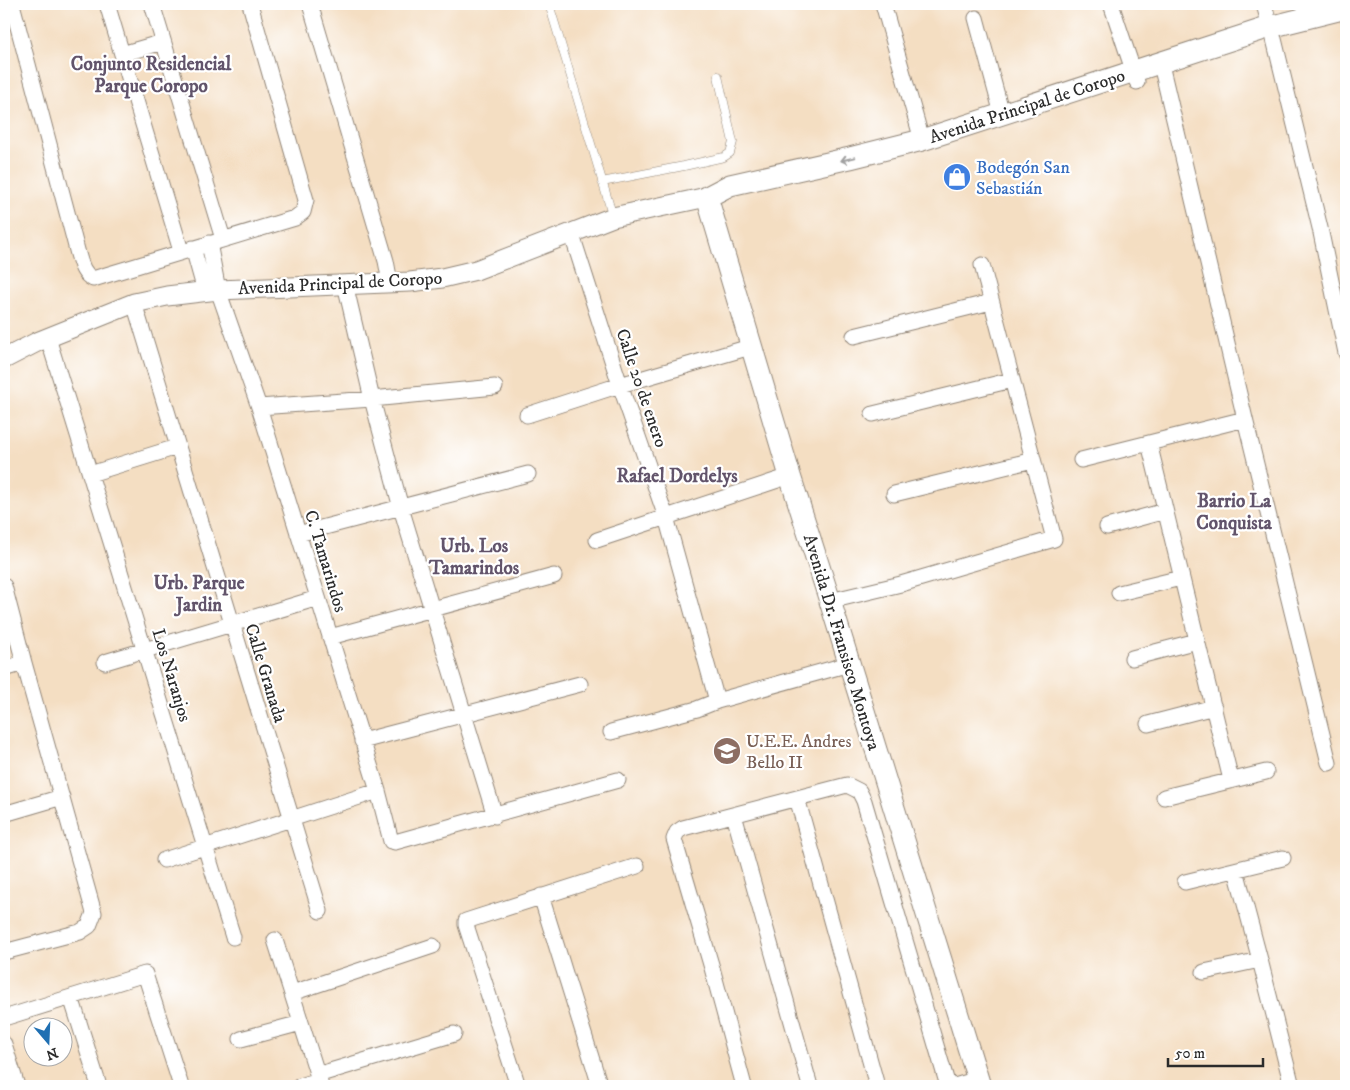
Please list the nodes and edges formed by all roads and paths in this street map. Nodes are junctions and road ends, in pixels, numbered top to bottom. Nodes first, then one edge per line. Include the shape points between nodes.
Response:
1 (12, 4) edge
2 (106, 4) edge
3 (152, 4) edge
4 (250, 4) edge
5 (310, 4) edge
6 (548, 4) edge
7 (883, 4) edge
8 (1111, 4) edge
9 (1264, 4) edge
10 (1346, 8) edge
11 (976, 18) dead end
12 (1346, 20) edge
13 (1272, 33) junction
14 (163, 42) junction
15 (122, 54) junction
16 (1163, 74) junction
17 (718, 76) dead end
18 (1135, 77) junction
19 (1002, 114) junction
20 (922, 140) junction
21 (602, 182) junction
22 (707, 197) junction
23 (613, 217) junction
24 (571, 232) junction
25 (216, 241) junction
26 (187, 250) junction
27 (982, 265) dead end
28 (390, 282) junction
29 (345, 284) junction
30 (212, 291) junction
31 (134, 302) junction
32 (992, 302) junction
33 (854, 336) dead end
34 (48, 338) junction
35 (750, 347) junction
36 (1346, 353) edge
37 (4, 359) edge
38 (1012, 380) junction
39 (620, 385) junction
40 (495, 387) dead end
41 (372, 399) junction
42 (259, 407) junction
43 (873, 414) dead end
44 (527, 415) dead end
45 (1245, 419) junction
46 (1149, 443) junction
47 (177, 447) junction
48 (1033, 460) junction
49 (1081, 460) dead end
50 (90, 474) junction
51 (528, 474) dead end
52 (790, 476) junction
53 (894, 494) dead end
54 (401, 508) junction
55 (1165, 510) junction
56 (666, 517) junction
57 (1106, 527) dead end
58 (298, 534) junction
59 (597, 540) dead end
60 (554, 576) dead end
61 (1181, 578) junction
62 (4, 586) edge
63 (1119, 593) dead end
64 (318, 598) junction
65 (830, 602) junction
66 (432, 610) junction
67 (232, 624) junction
68 (330, 637) junction
69 (1197, 641) junction
70 (145, 650) junction
71 (1132, 658) dead end
72 (24, 662) junction
73 (105, 662) dead end
74 (849, 664) junction
75 (4, 669) edge
76 (580, 684) dead end
77 (717, 701) junction
78 (1214, 707) junction
79 (464, 715) junction
80 (1148, 724) dead end
81 (611, 732) dead end
82 (362, 741) junction
83 (1329, 763) dead end
84 (1266, 772) dead end
85 (618, 780) dead end
86 (1231, 780) junction
87 (378, 791) junction
88 (62, 797) junction
89 (1164, 797) dead end
90 (797, 798) junction
91 (4, 814) edge
92 (734, 815) junction
93 (494, 816) junction
94 (291, 819) junction
95 (206, 847) junction
96 (1283, 858) dead end
97 (164, 860) dead end
98 (637, 866) dead end
99 (1236, 870) junction
100 (1185, 882) dead end
101 (541, 896) junction
102 (320, 911) dead end
103 (233, 937) dead end
104 (275, 940) dead end
105 (433, 946) dead end
106 (4, 952) edge
107 (1260, 960) junction
108 (1204, 972) dead end
109 (292, 993) junction
110 (71, 997) junction
111 (4, 1018) edge
112 (301, 1023) junction
113 (454, 1034) dead end
114 (241, 1039) dead end
115 (4, 1044) edge
116 (319, 1080) edge
117 (979, 1083) edge
118 (17, 1086) edge
119 (99, 1086) edge
120 (181, 1086) edge
121 (300, 1086) edge
122 (518, 1086) edge
123 (600, 1086) edge
124 (744, 1086) edge
125 (810, 1086) edge
126 (877, 1086) edge
127 (948, 1086) edge
128 (955, 1086) edge
129 (1292, 1086) edge

1 - 26 street via 82,268 89,277 99,278
2 - 15 street
3 - 14 street
4 - 25 street via 306,200 305,208 295,218
5 - 28 street
6 - 21 lane
7 - 20 street
8 - 18 street
9 - 13 street
10 - 13 main road, Avenida Principal de Coropo
11 - 19 street
12 - 13 main road, Avenida Principal de Coropo
13 - 16 main road, Avenida Principal de Coropo
13 - 18 main road, Avenida Principal de Coropo
13 - 36 street via 1320,228
14 - 15 street
14 - 25 street
15 - 26 street
16 - 18 main road, Avenida Principal de Coropo
16 - 45 street
17 - 21 lane via 734,142 730,153 724,157
18 - 19 main road, Avenida Principal de Coropo
18 - 22 main road, Avenida Principal de Coropo via 932,151 855,172 731,199
19 - 20 main road, Avenida Principal de Coropo
20 -> 22 main road, Avenida Principal de Coropo via 730,185
21 - 23 lane
22 - 23 street, Avenida Principal de Coropo
22 - 35 main road, Avenida Dr. Fransisco Montoya
23 - 24 street, Avenida Principal de Coropo
24 - 28 street, Avenida Principal de Coropo via 476,270 442,278
24 - 39 street, Calle 20 de enero
25 - 26 street
25 - 30 street
26 - 30 street
27 - 32 street
28 - 29 street, Avenida Principal de Coropo
29 - 30 street, Avenida Principal de Coropo
29 - 41 street
30 - 31 street, Avenida Principal de Coropo
30 - 42 street, C. Tamarindos
31 - 34 street, Avenida Principal de Coropo
31 - 47 street, Calle Granada
32 - 33 street
32 - 38 street
34 - 37 street, Avenida Principal de Coropo
34 - 50 street, Los Naranjos
35 - 39 street
35 - 52 main road, Avenida Dr. Fransisco Montoya
38 - 43 street
38 - 48 street
39 - 44 street
39 - 56 street, Calle 20 de enero
40 - 41 street
41 - 42 street
41 - 54 street
42 - 58 street, C. Tamarindos
45 - 46 street
45 - 83 street
46 - 49 street
46 - 55 street
47 - 50 street
47 - 67 street, Calle Granada
48 - 53 street
48 - 65 street via 1054,539
50 - 70 street, Los Naranjos
51 - 54 street
52 - 56 street
52 - 65 main road, Avenida Dr. Fransisco Montoya
54 - 58 street
54 - 66 street
55 - 57 street
55 - 61 street
56 - 59 street
56 - 77 street, Calle 20 de enero
58 - 64 street, C. Tamarindos
60 - 66 street
61 - 63 street
61 - 69 street
62 - 72 street
64 - 67 street
64 - 68 street, C. Tamarindos
65 - 74 main road, Avenida Dr. Fransisco Montoya
66 - 68 street
66 - 79 street
67 - 70 street
67 - 94 street, Calle Granada
68 - 82 street, C. Tamarindos
69 - 71 street
69 - 78 street
70 - 73 street
70 - 95 street, Los Naranjos
72 - 75 street
72 - 88 street
74 - 77 street
74 - 117 main road, Avenida Dr. Fransisco Montoya
76 - 79 street
77 - 81 street
78 - 80 street
78 - 86 street
79 - 82 street
79 - 93 street
82 - 87 street, C. Tamarindos
84 - 86 street
85 - 93 street
86 - 89 street
87 - 93 street, C. Tamarindos via 391,841
87 - 94 street
88 - 91 street
88 - 106 street via 94,913 89,926 80,932
90 - 92 street
90 - 126 street
90 - 127 street via 847,785 861,795
92 - 124 street via 683,828 674,839
92 - 125 street
94 - 95 street
94 - 102 street, Calle Granada
95 - 97 street
95 - 103 street, Los Naranjos
96 - 99 street
98 - 101 street
99 - 100 street
99 - 107 street
101 - 122 street via 466,921
101 - 123 street
104 - 109 street
105 - 109 street
107 - 108 street
107 - 129 street
109 - 112 street
110 - 111 street
110 - 119 street
110 - 120 street via 145,974
112 - 114 street
112 - 116 street
113 - 116 street
115 - 118 street
116 - 121 street
117 - 128 street

